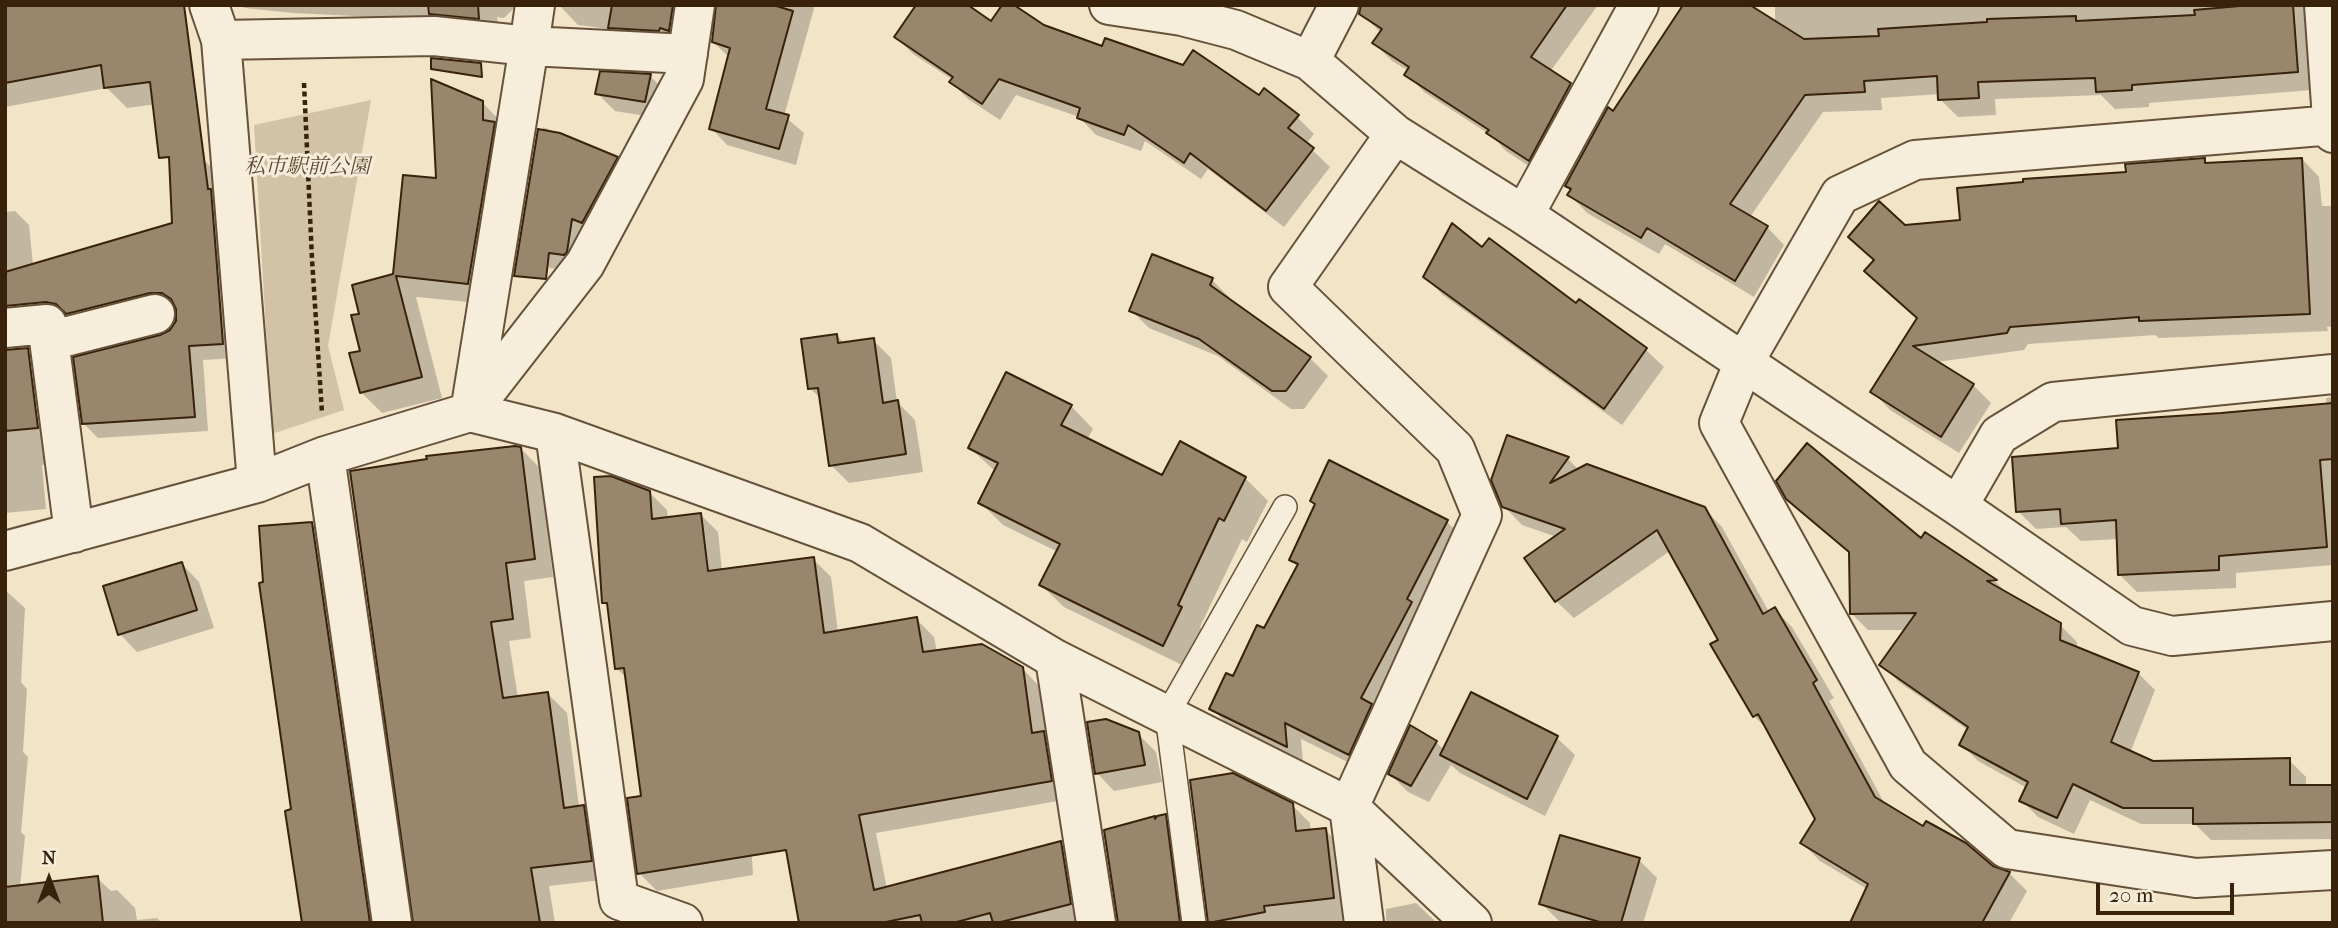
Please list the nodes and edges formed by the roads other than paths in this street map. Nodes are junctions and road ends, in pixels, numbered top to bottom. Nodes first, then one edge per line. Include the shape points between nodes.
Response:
1 (534, 5) edge
2 (695, 5) edge
3 (1108, 5) edge
4 (1339, 5) edge
5 (1639, 5) edge
6 (2324, 5) edge
7 (436, 21) edge
8 (215, 23) edge
9 (529, 46) junction
10 (688, 54) junction
11 (1310, 61) junction
12 (2332, 125) edge
13 (2333, 133) edge
14 (1395, 134) junction
15 (1524, 215) junction
16 (155, 314) dead end
17 (5, 328) edge
18 (49, 341) junction
19 (1744, 362) junction
20 (2333, 374) edge
21 (470, 412) junction
22 (555, 433) junction
23 (325, 456) junction
24 (257, 483) junction
25 (1958, 506) junction
26 (1285, 507) dead end
27 (74, 533) junction
28 (5, 551) edge
29 (2333, 621) edge
30 (1055, 659) junction
31 (1167, 715) junction
32 (1349, 807) junction
33 (2333, 870) edge
34 (392, 923) edge
35 (683, 923) edge
36 (1096, 923) edge
37 (1194, 923) edge
38 (1363, 923) edge
39 (1472, 923) edge

1 - 9 street
2 - 10 street
3 - 11 street via 1236,30
4 - 11 street
5 - 15 street
6 - 12 street
7 - 8 street via 302,40
7 - 9 street
8 - 24 street
9 - 10 street
9 - 21 street
10 - 21 street via 684,79 585,264
11 - 14 street
12 - 13 street
12 - 19 street via 1916,160 1840,195
14 - 15 street
14 - 32 street via 1288,288 1455,449 1482,515
15 - 19 street
16 - 18 street
17 - 18 street via 47,324
18 - 27 street
19 - 25 street
19 - 33 street via 1719,423 1909,765 1918,773 2007,849 2196,878
20 - 25 street via 2053,402 1998,435
21 - 22 street
21 - 23 street
22 - 30 street via 860,542
22 - 35 street via 620,900
23 - 24 street
23 - 34 street
24 - 27 street
25 - 29 street via 2132,626 2172,636
26 - 31 lane
27 - 28 street
30 - 31 street
30 - 36 street
31 - 32 street
31 - 37 lane
32 - 38 street
32 - 39 street

